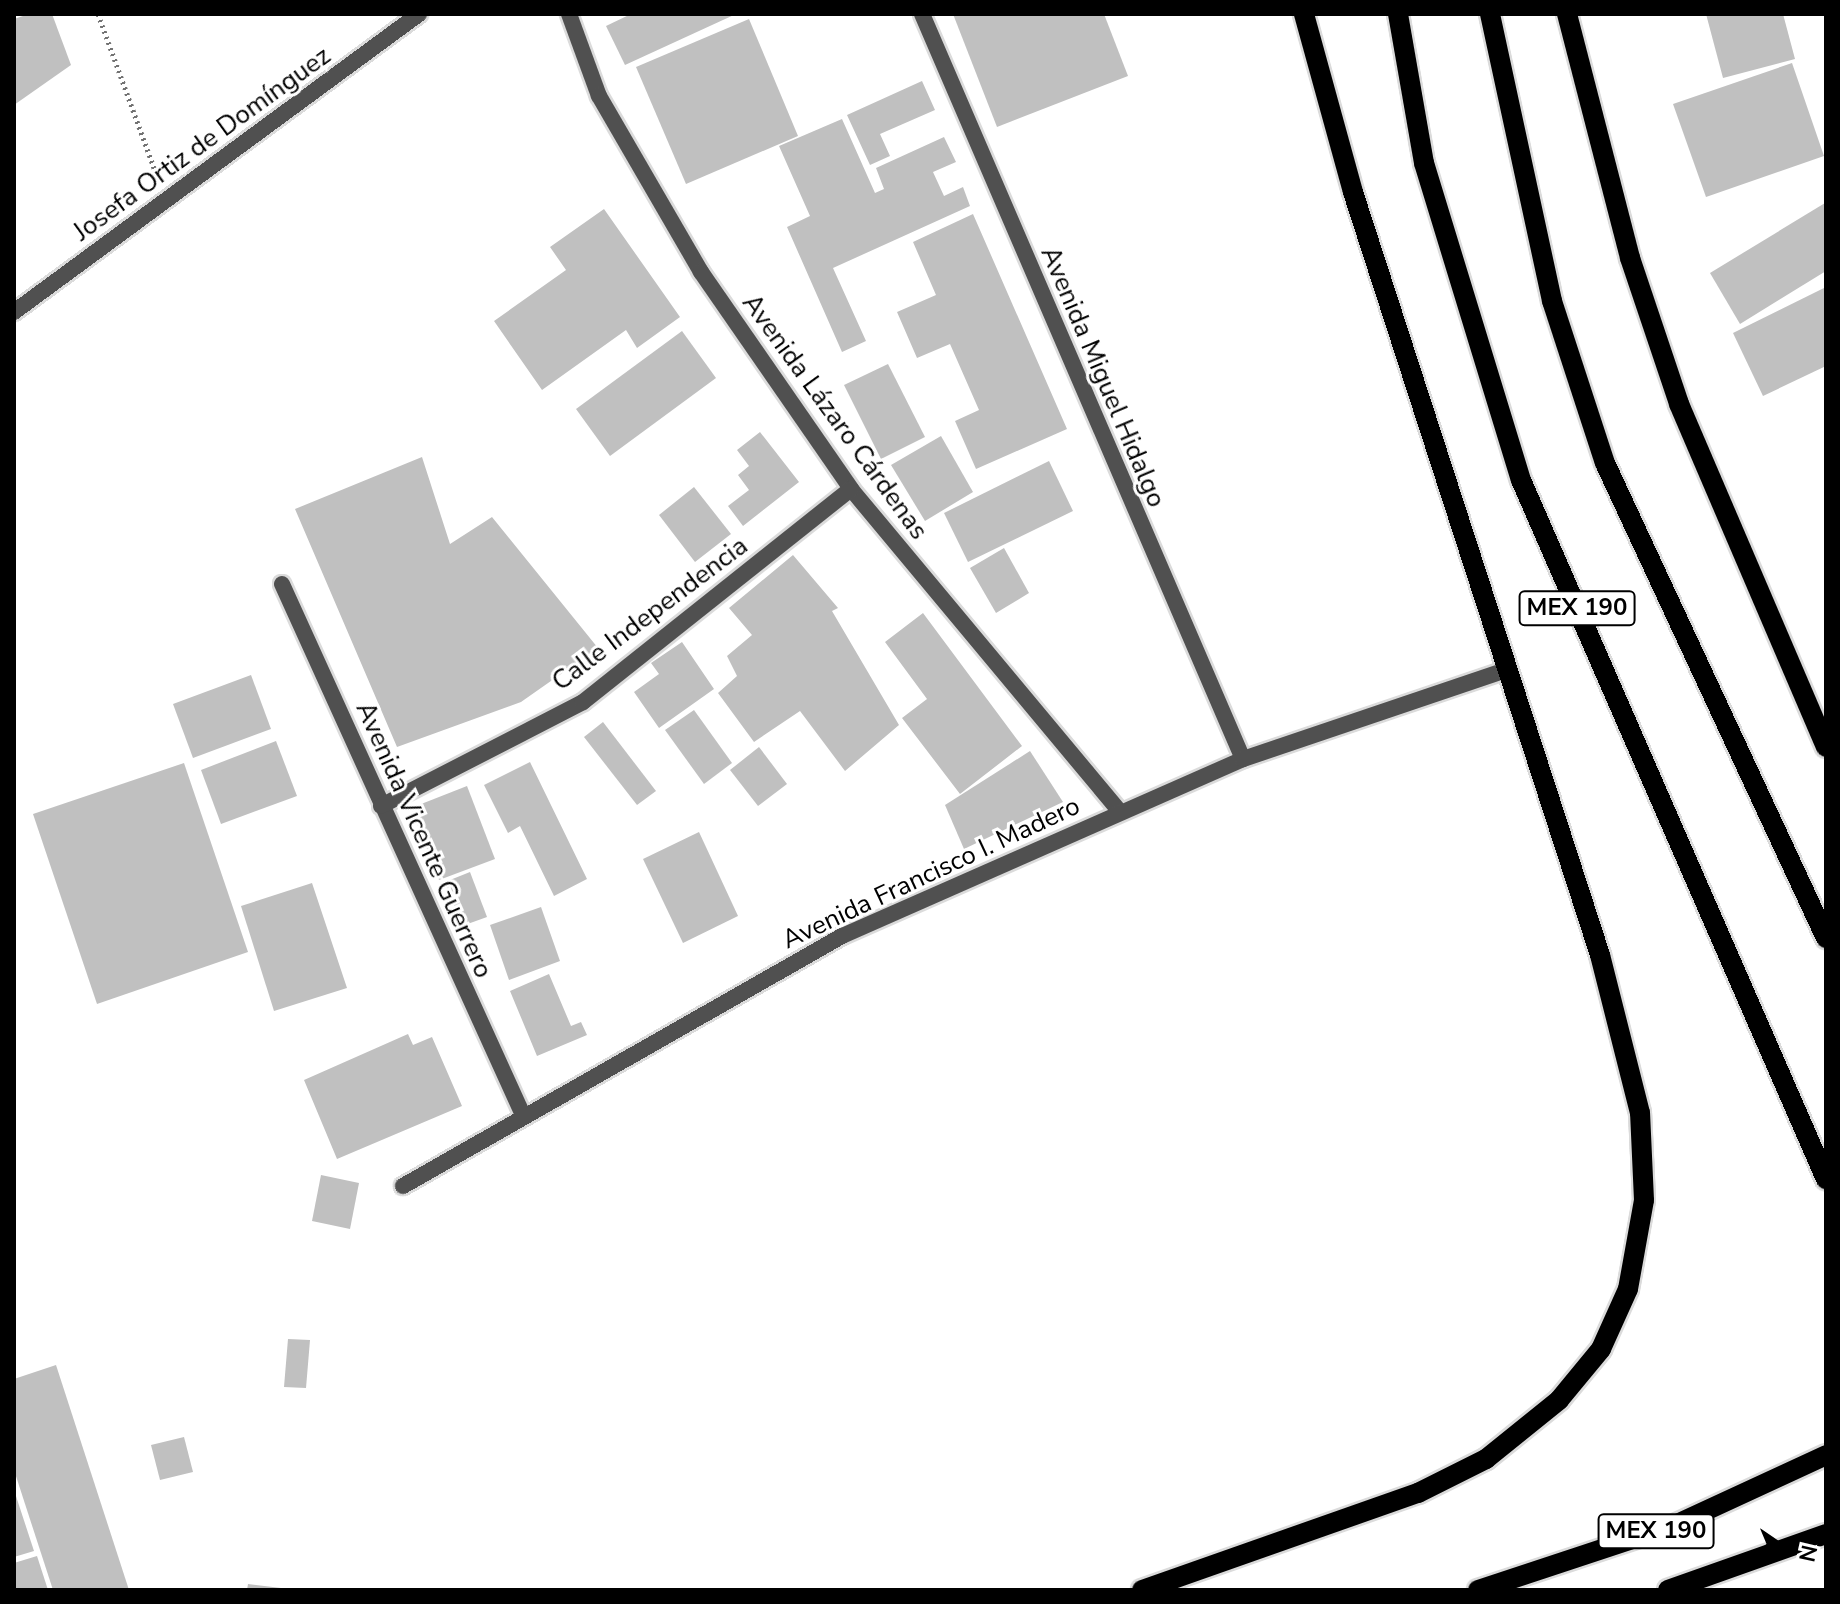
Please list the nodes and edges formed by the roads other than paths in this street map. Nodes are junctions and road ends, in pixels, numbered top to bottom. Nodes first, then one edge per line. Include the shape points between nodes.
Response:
1 (419, 14) edge
2 (569, 14) edge
3 (922, 14) edge
4 (1304, 14) edge
5 (1398, 14) edge
6 (1490, 14) edge
7 (1567, 14) edge
8 (14, 312) edge
9 (851, 489) junction
10 (282, 584) dead end
11 (1509, 669) junction
12 (1826, 747) edge
13 (1243, 759) junction
14 (381, 806) junction
15 (1119, 811) junction
16 (1826, 938) edge
17 (523, 1115) junction
18 (1826, 1179) edge
19 (403, 1186) dead end
20 (1826, 1455) edge
21 (1826, 1534) edge
22 (1142, 1590) edge
23 (1478, 1590) edge
24 (1668, 1590) edge

1 - 8 street, Josefa Ortiz de Domínguez
2 - 9 street, Avenida Lázaro Cárdenas via 599,96 701,272
3 - 13 street, Avenida Miguel Hidalgo
4 - 11 main road via 1353,192
5 - 18 main road, MEX 190 via 1424,163 1521,480
6 - 16 main road, MEX 190 via 1552,301 1605,463
7 - 12 main road via 1630,258 1679,404
9 - 14 street, Calle Independencia via 583,702
9 - 15 street, Avenida Lázaro Cárdenas
10 - 14 street, Avenida Vicente Guerrero
11 - 13 street, Avenida Francisco I. Madero
11 - 22 main road via 1600,955 1640,1113 1644,1200 1628,1289 1601,1349 1559,1400 1486,1459 1418,1493
13 - 15 street, Avenida Francisco I. Madero
14 - 17 street, Avenida Vicente Guerrero
15 - 17 street, Avenida Francisco I. Madero via 842,936
17 - 19 street, Avenida Francisco I. Madero
20 - 23 main road, MEX 190 via 1677,1524
21 - 24 main road, MEX 190

